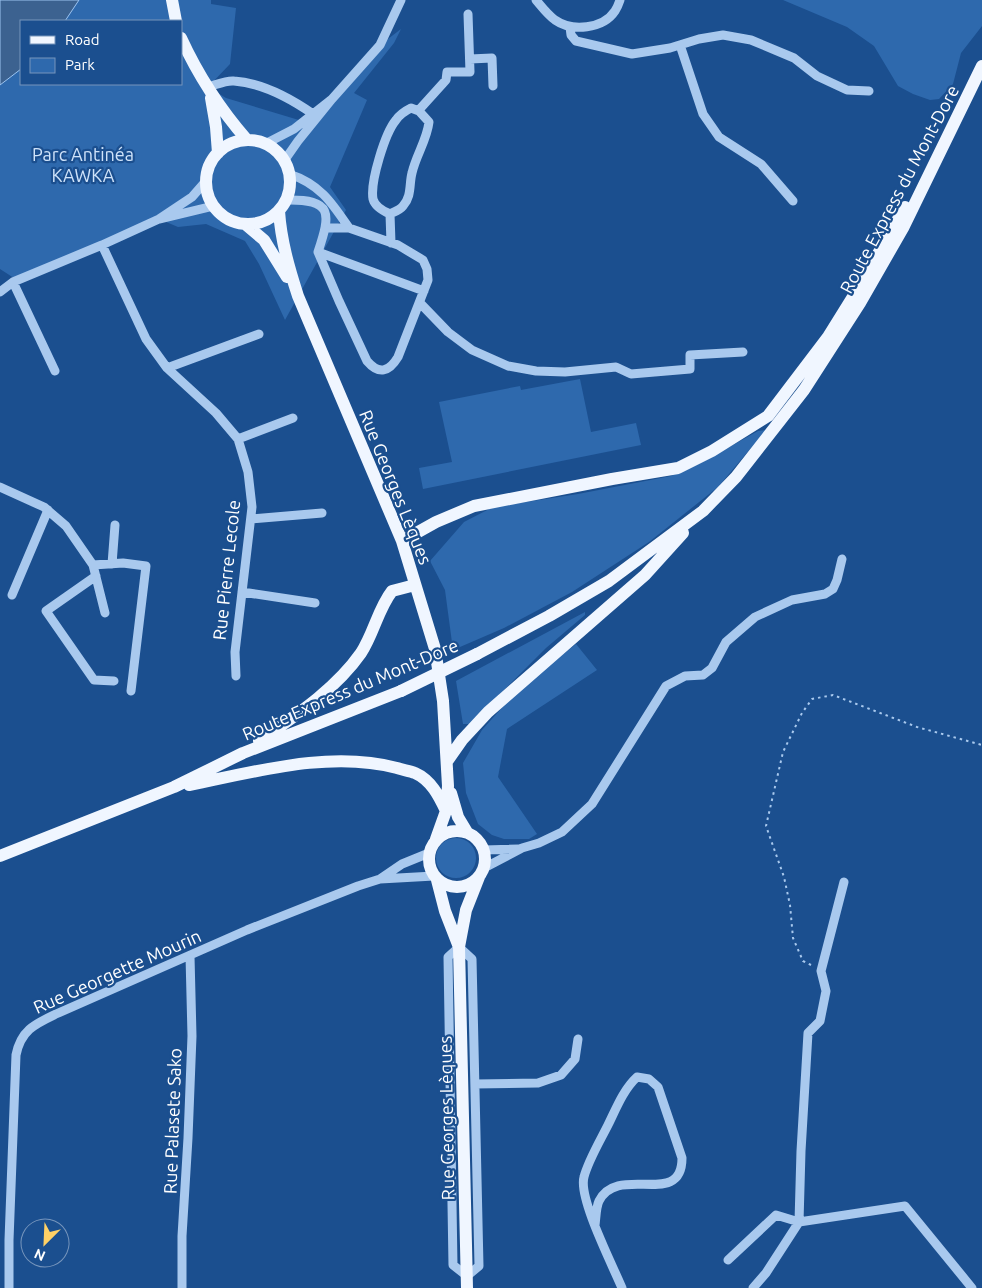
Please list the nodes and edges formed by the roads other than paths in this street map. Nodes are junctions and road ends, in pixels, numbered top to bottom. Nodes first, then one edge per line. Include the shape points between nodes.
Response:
1 (172, 0) edge
2 (401, 0) edge
3 (536, 0) edge
4 (620, 0) edge
5 (468, 14) dead end
6 (176, 20) edge
7 (570, 27) junction
8 (182, 40) edge
9 (680, 45) junction
10 (470, 59) junction
11 (982, 66) edge
12 (493, 86) dead end
13 (209, 90) junction
14 (869, 91) dead end
15 (332, 99) junction
16 (418, 111) junction
17 (313, 114) junction
18 (958, 114) junction
19 (246, 140) junction
20 (265, 144) junction
21 (218, 153) junction
22 (284, 161) junction
23 (289, 174) junction
24 (206, 181) junction
25 (286, 200) junction
26 (794, 201) dead end
27 (213, 206) junction
28 (279, 211) junction
29 (390, 214) junction
30 (160, 219) junction
31 (246, 224) junction
32 (326, 228) junction
33 (349, 228) junction
34 (391, 243) junction
35 (102, 245) junction
36 (318, 252) junction
37 (14, 282) junction
38 (424, 291) junction
39 (0, 292) edge
40 (298, 296) junction
41 (420, 303) junction
42 (259, 334) dead end
43 (743, 352) dead end
44 (167, 368) junction
45 (55, 371) dead end
46 (294, 418) dead end
47 (238, 440) junction
48 (0, 486) edge
49 (48, 510) junction
50 (703, 511) junction
51 (322, 513) dead end
52 (251, 519) junction
53 (115, 525) dead end
54 (402, 541) junction
55 (842, 559) dead end
56 (112, 564) junction
57 (93, 565) junction
58 (96, 576) junction
59 (415, 585) junction
60 (242, 592) junction
61 (12, 595) dead end
62 (316, 603) dead end
63 (105, 613) dead end
64 (236, 676) dead end
65 (114, 681) dead end
66 (132, 691) dead end
67 (243, 753) junction
68 (448, 760) junction
69 (448, 786) junction
70 (174, 787) junction
71 (446, 811) junction
72 (467, 832) junction
73 (436, 839) junction
74 (522, 848) junction
75 (484, 850) junction
76 (429, 852) junction
77 (0, 856) edge
78 (481, 872) junction
79 (436, 878) junction
80 (380, 879) junction
81 (844, 882) dead end
82 (458, 947) junction
83 (190, 956) junction
84 (578, 1039) dead end
85 (475, 1084) junction
86 (799, 1222) junction
87 (595, 1225) junction
88 (728, 1260) dead end
89 (467, 1282) edge
90 (9, 1288) edge
91 (182, 1288) edge
92 (622, 1288) edge
93 (753, 1288) edge
94 (972, 1288) edge

1 - 6 main road
2 - 15 street via 380,45
3 - 7 street via 556,20
4 - 7 street via 615,11 605,20 593,26
5 - 10 street
7 - 9 street via 576,41 632,54
8 - 13 main road
9 - 14 street via 723,35 751,40 794,58 826,81 847,90
9 - 26 street via 703,114 718,137 761,164
10 - 12 street via 492,58
10 - 16 street via 470,72 447,72 446,80
11 - 18 main road, Route Express du Mont-Dore
13 - 17 street via 233,81 258,86 290,99
13 - 19 main road
13 - 21 main road
15 - 17 street
15 - 22 street
16 - 29 street via 430,122 428,133 411,174 410,193 403,206
16 - 29 street via 411,108 395,120 375,176 373,199 377,206
17 - 20 street
18 - 50 main road, Route Express du Mont-Dore via 903,228 860,303 804,390 736,477
18 - 54 main road via 828,338 768,416 678,468 474,506
19 - 20 main road
19 - 21 main road via 226,146
20 - 22 main road
21 - 24 main road
22 - 23 main road
23 - 25 main road
23 - 33 street via 304,179 328,198
24 - 27 main road
24 - 30 street via 192,196
25 - 28 main road
25 - 32 street via 316,202 323,208
27 - 30 street
27 - 31 main road via 222,215
28 - 31 main road via 264,221
28 - 40 main road, Rue Georges Lèques via 280,229
29 - 34 street
30 - 35 street
31 - 40 main road, Rue Georges Lèques via 264,240
32 - 33 street
32 - 36 street
33 - 34 street
34 - 38 street via 423,260 428,269
35 - 37 street
35 - 44 street, Rue Pierre Lecole via 146,339
36 - 38 street
36 - 41 street via 373,368 386,370 394,365
37 - 39 street
37 - 45 street
38 - 41 street
40 - 54 main road, Rue Georges Lèques
41 - 43 street via 448,332 472,350 508,366 536,372 616,367 631,374 690,369 690,355
42 - 44 street
44 - 47 street, Rue Pierre Lecole via 216,413
46 - 47 street
47 - 52 street, Rue Pierre Lecole via 248,472
48 - 49 street
49 - 57 street via 66,526
49 - 61 street
50 - 67 main road, Route Express du Mont-Dore, bridge via 609,581 477,654 400,691
50 - 68 main road via 645,575 488,712
51 - 52 street
52 - 60 street, Rue Pierre Lecole
53 - 56 street
54 - 59 main road, Rue Georges Lèques
55 - 74 street via 833,589 825,594 792,600 755,617 726,642 712,668 704,675 685,676 666,686 592,804 562,832
56 - 57 street
56 - 66 street via 146,566
57 - 58 street
58 - 63 street
58 - 65 street via 46,611 94,680
59 - 67 main road via 392,591 361,652 331,686
59 - 68 main road, Rue Georges Lèques via 435,649
60 - 62 street
60 - 64 street, Rue Pierre Lecole via 235,652
67 - 70 main road, Route Express du Mont-Dore
68 - 69 main road, Rue Georges Lèques
69 - 71 main road, Rue Georges Lèques
69 - 72 main road, Rue Georges Lèques
70 - 71 main road via 311,762 347,761 386,765 416,774 436,791
70 - 77 main road, Route Express du Mont-Dore
71 - 73 main road, Rue Georges Lèques
72 - 73 main road via 451,831
72 - 75 main road via 480,842
73 - 76 main road
74 - 75 street
74 - 78 street
75 - 78 main road
76 - 79 main road via 430,869
76 - 80 street, Rue Georgette Mourin via 402,864
78 - 79 main road via 464,887 445,885
78 - 82 main road, Rue Georges Lèques via 466,910
79 - 80 street, Rue Georgette Mourin
79 - 82 main road, Rue Georges Lèques
80 - 83 street, Rue Georgette Mourin via 247,930
81 - 86 street via 821,971 826,991 820,1021 808,1033
82 - 85 street via 472,959
82 - 89 main road, Rue Georges Lèques
83 - 90 street, Rue Georgette Mourin via 35,1024 18,1044
83 - 91 street, Rue Palasete Sako via 192,1036
84 - 85 street via 575,1059 561,1075 538,1083
85 - 89 street via 479,1266
86 - 88 street via 776,1215
86 - 93 street
86 - 94 street via 905,1206
87 - 87 street via 599,1202 610,1188 625,1184 668,1183 677,1177 682,1167 682,1158 658,1087 648,1079 637,1077 630,1084 583,1179
87 - 92 street

